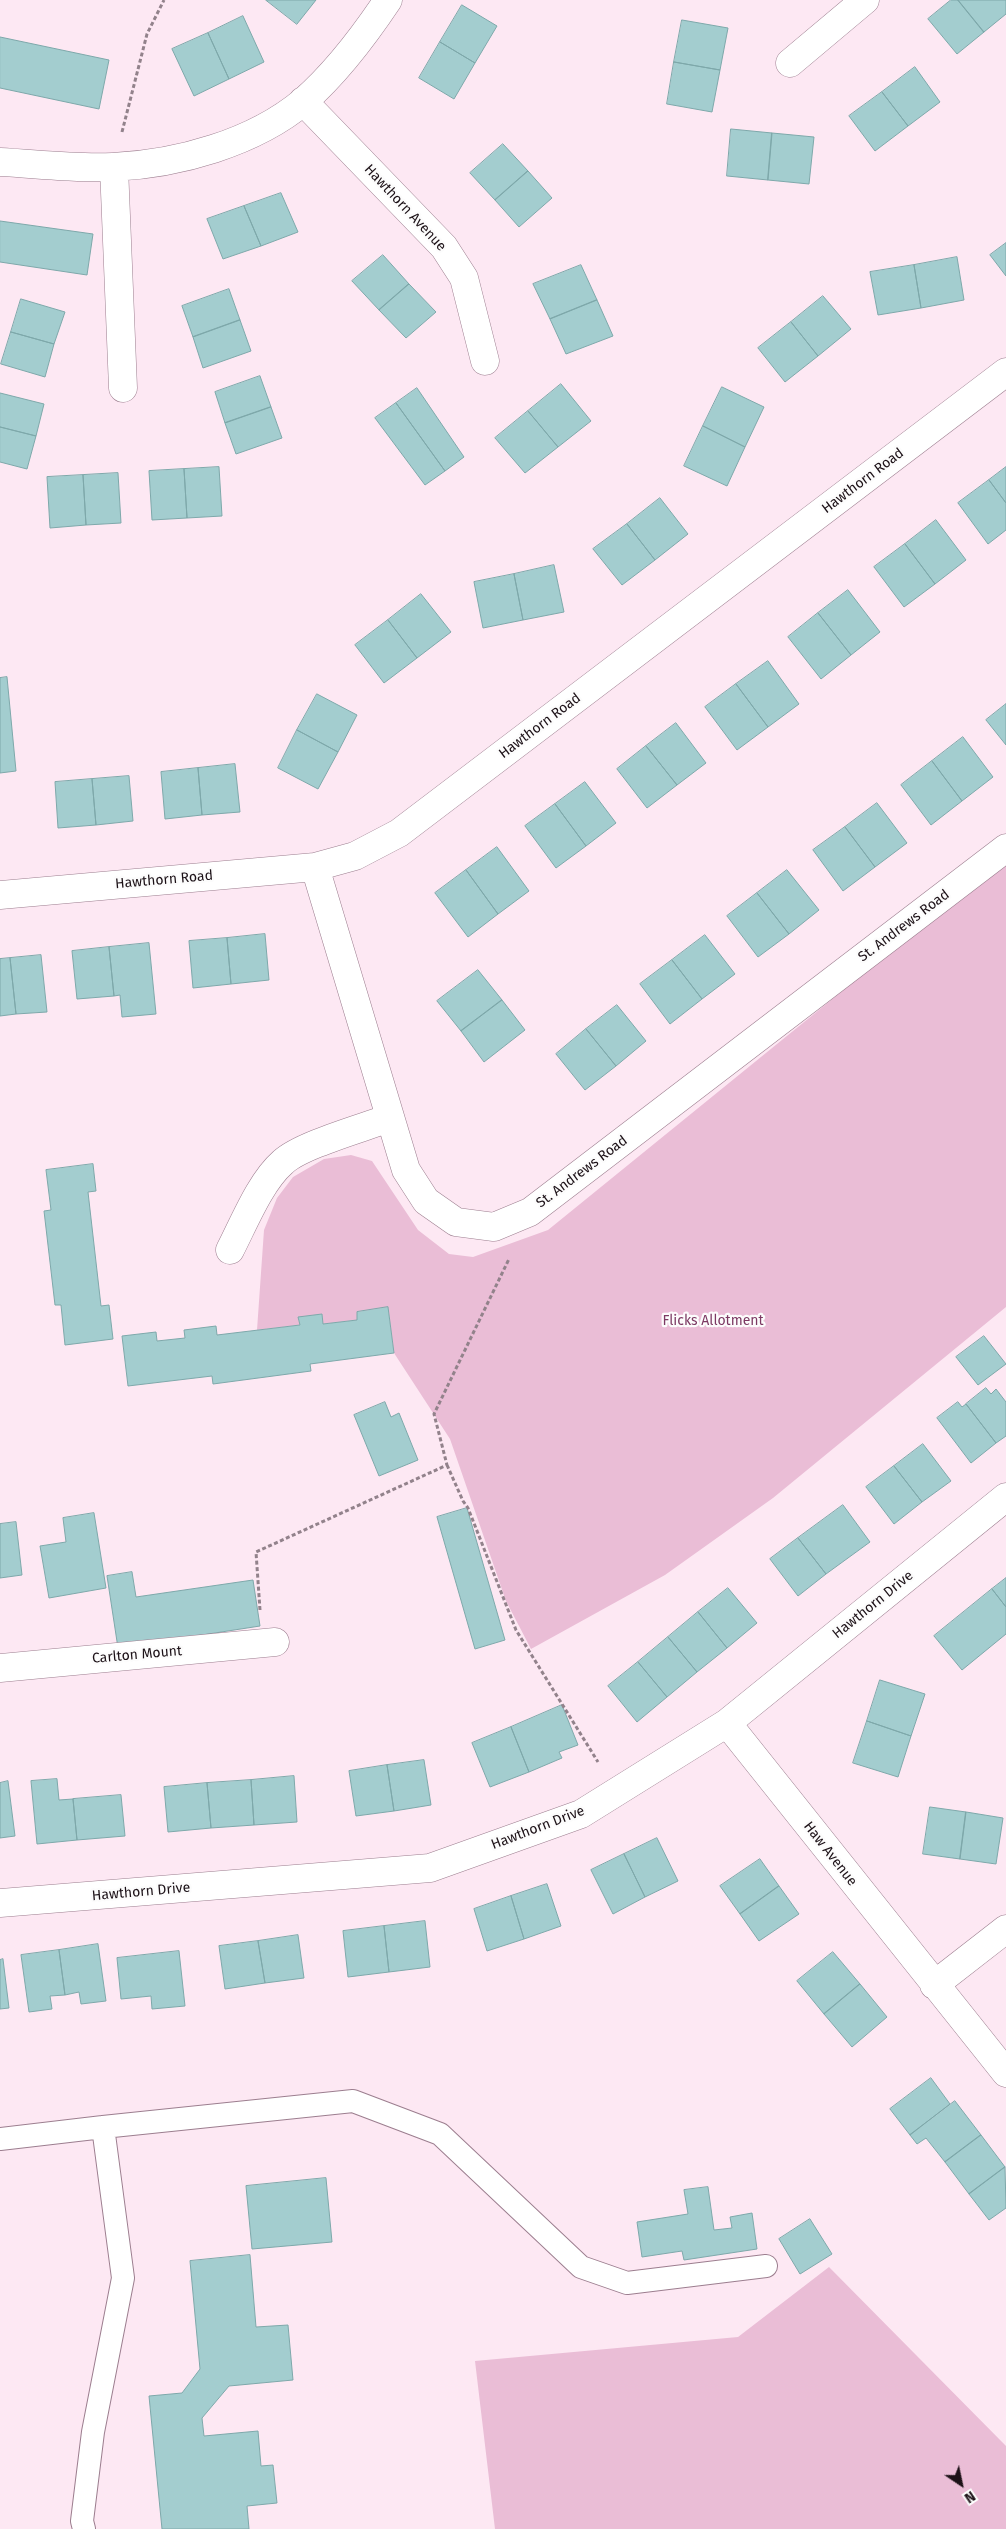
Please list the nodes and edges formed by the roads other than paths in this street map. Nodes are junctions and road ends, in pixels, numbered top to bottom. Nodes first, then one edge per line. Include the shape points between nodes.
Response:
1 (388, 0) edge
2 (864, 0) edge
3 (790, 63) dead end
4 (303, 102) junction
5 (0, 162) edge
6 (114, 167) junction
7 (485, 361) dead end
8 (1006, 372) edge
9 (123, 388) dead end
10 (1006, 848) edge
11 (315, 867) junction
12 (0, 895) edge
13 (389, 1118) junction
14 (230, 1250) dead end
15 (1006, 1497) edge
16 (268, 1642) road end
17 (0, 1668) edge
18 (726, 1723) junction
19 (0, 1903) edge
20 (1006, 1929) edge
21 (934, 1986) junction
22 (1006, 2073) edge
23 (103, 2127) junction
24 (0, 2139) edge
25 (766, 2266) dead end
26 (84, 2529) edge

1 - 4 street via 358,45
2 - 3 street
4 - 6 street via 256,132 197,155
4 - 7 street, Hawthorn Avenue via 444,247 464,278
5 - 6 street
6 - 9 street
8 - 11 street, Hawthorn Road via 399,833 355,856
10 - 13 street, St. Andrews Road via 530,1212 494,1227 456,1222 426,1201 406,1170
11 - 12 street, Hawthorn Road
11 - 13 street
13 - 14 street via 297,1152 283,1161 270,1175
15 - 18 street, Hawthorn Drive
16 - 17 street, Carlton Mount
18 - 19 street, Hawthorn Drive via 581,1814 430,1868
18 - 21 street, Haw Avenue
20 - 21 street
21 - 22 street, Haw Avenue
23 - 24 lane
23 - 25 lane via 354,2101 440,2134 581,2267 627,2283
23 - 26 lane via 123,2278 94,2432 82,2521

